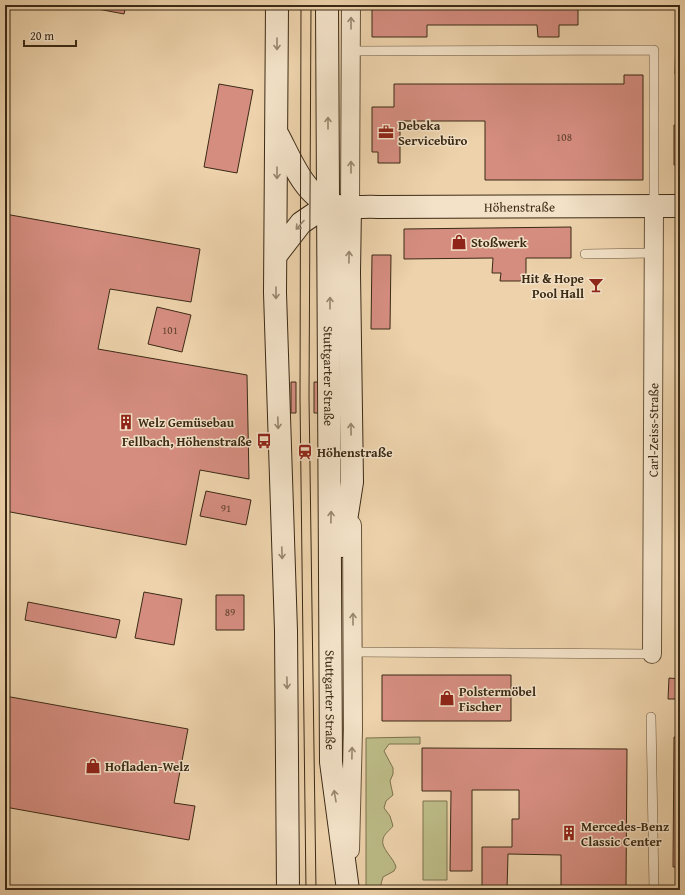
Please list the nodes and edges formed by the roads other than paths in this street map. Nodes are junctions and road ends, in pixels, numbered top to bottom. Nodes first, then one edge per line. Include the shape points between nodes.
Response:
1 (277, 5) edge
2 (327, 5) edge
3 (351, 5) edge
4 (351, 51) junction
5 (277, 134) junction
6 (329, 204) junction
7 (350, 206) junction
8 (654, 206) junction
9 (680, 206) edge
10 (654, 253) junction
11 (277, 254) junction
12 (585, 254) dead end
13 (352, 482) junction
14 (330, 626) junction
15 (353, 652) junction
16 (652, 654) joint
17 (651, 716) dead end
18 (288, 890) edge
19 (348, 890) edge
20 (654, 890) edge

1 -> 5 main road
6 -> 2 main road, Stuttgarter Straße
4 -> 3 street
7 -> 4 street
4 - 8 lane via 654,50
5 - 6 main road via 302,180 311,191
5 -> 11 main road
6 - 7 main road, Höhenstraße
6 -> 11 main road via 301,222
14 -> 6 main road, Stuttgarter Straße
7 - 8 main road, Höhenstraße
13 -> 7 main road
8 - 9 main road, Höhenstraße
8 - 10 street, Carl-Zeiss-Straße
10 - 12 lane
10 - 16 street, Carl-Zeiss-Straße
11 -> 18 main road via 275,293 286,631
13 - 14 main road
15 -> 13 street, Stuttgarter Straße
19 -> 14 main road, Stuttgarter Straße via 331,762
15 - 16 lane
19 -> 15 street, Stuttgarter Straße
17 - 20 lane

